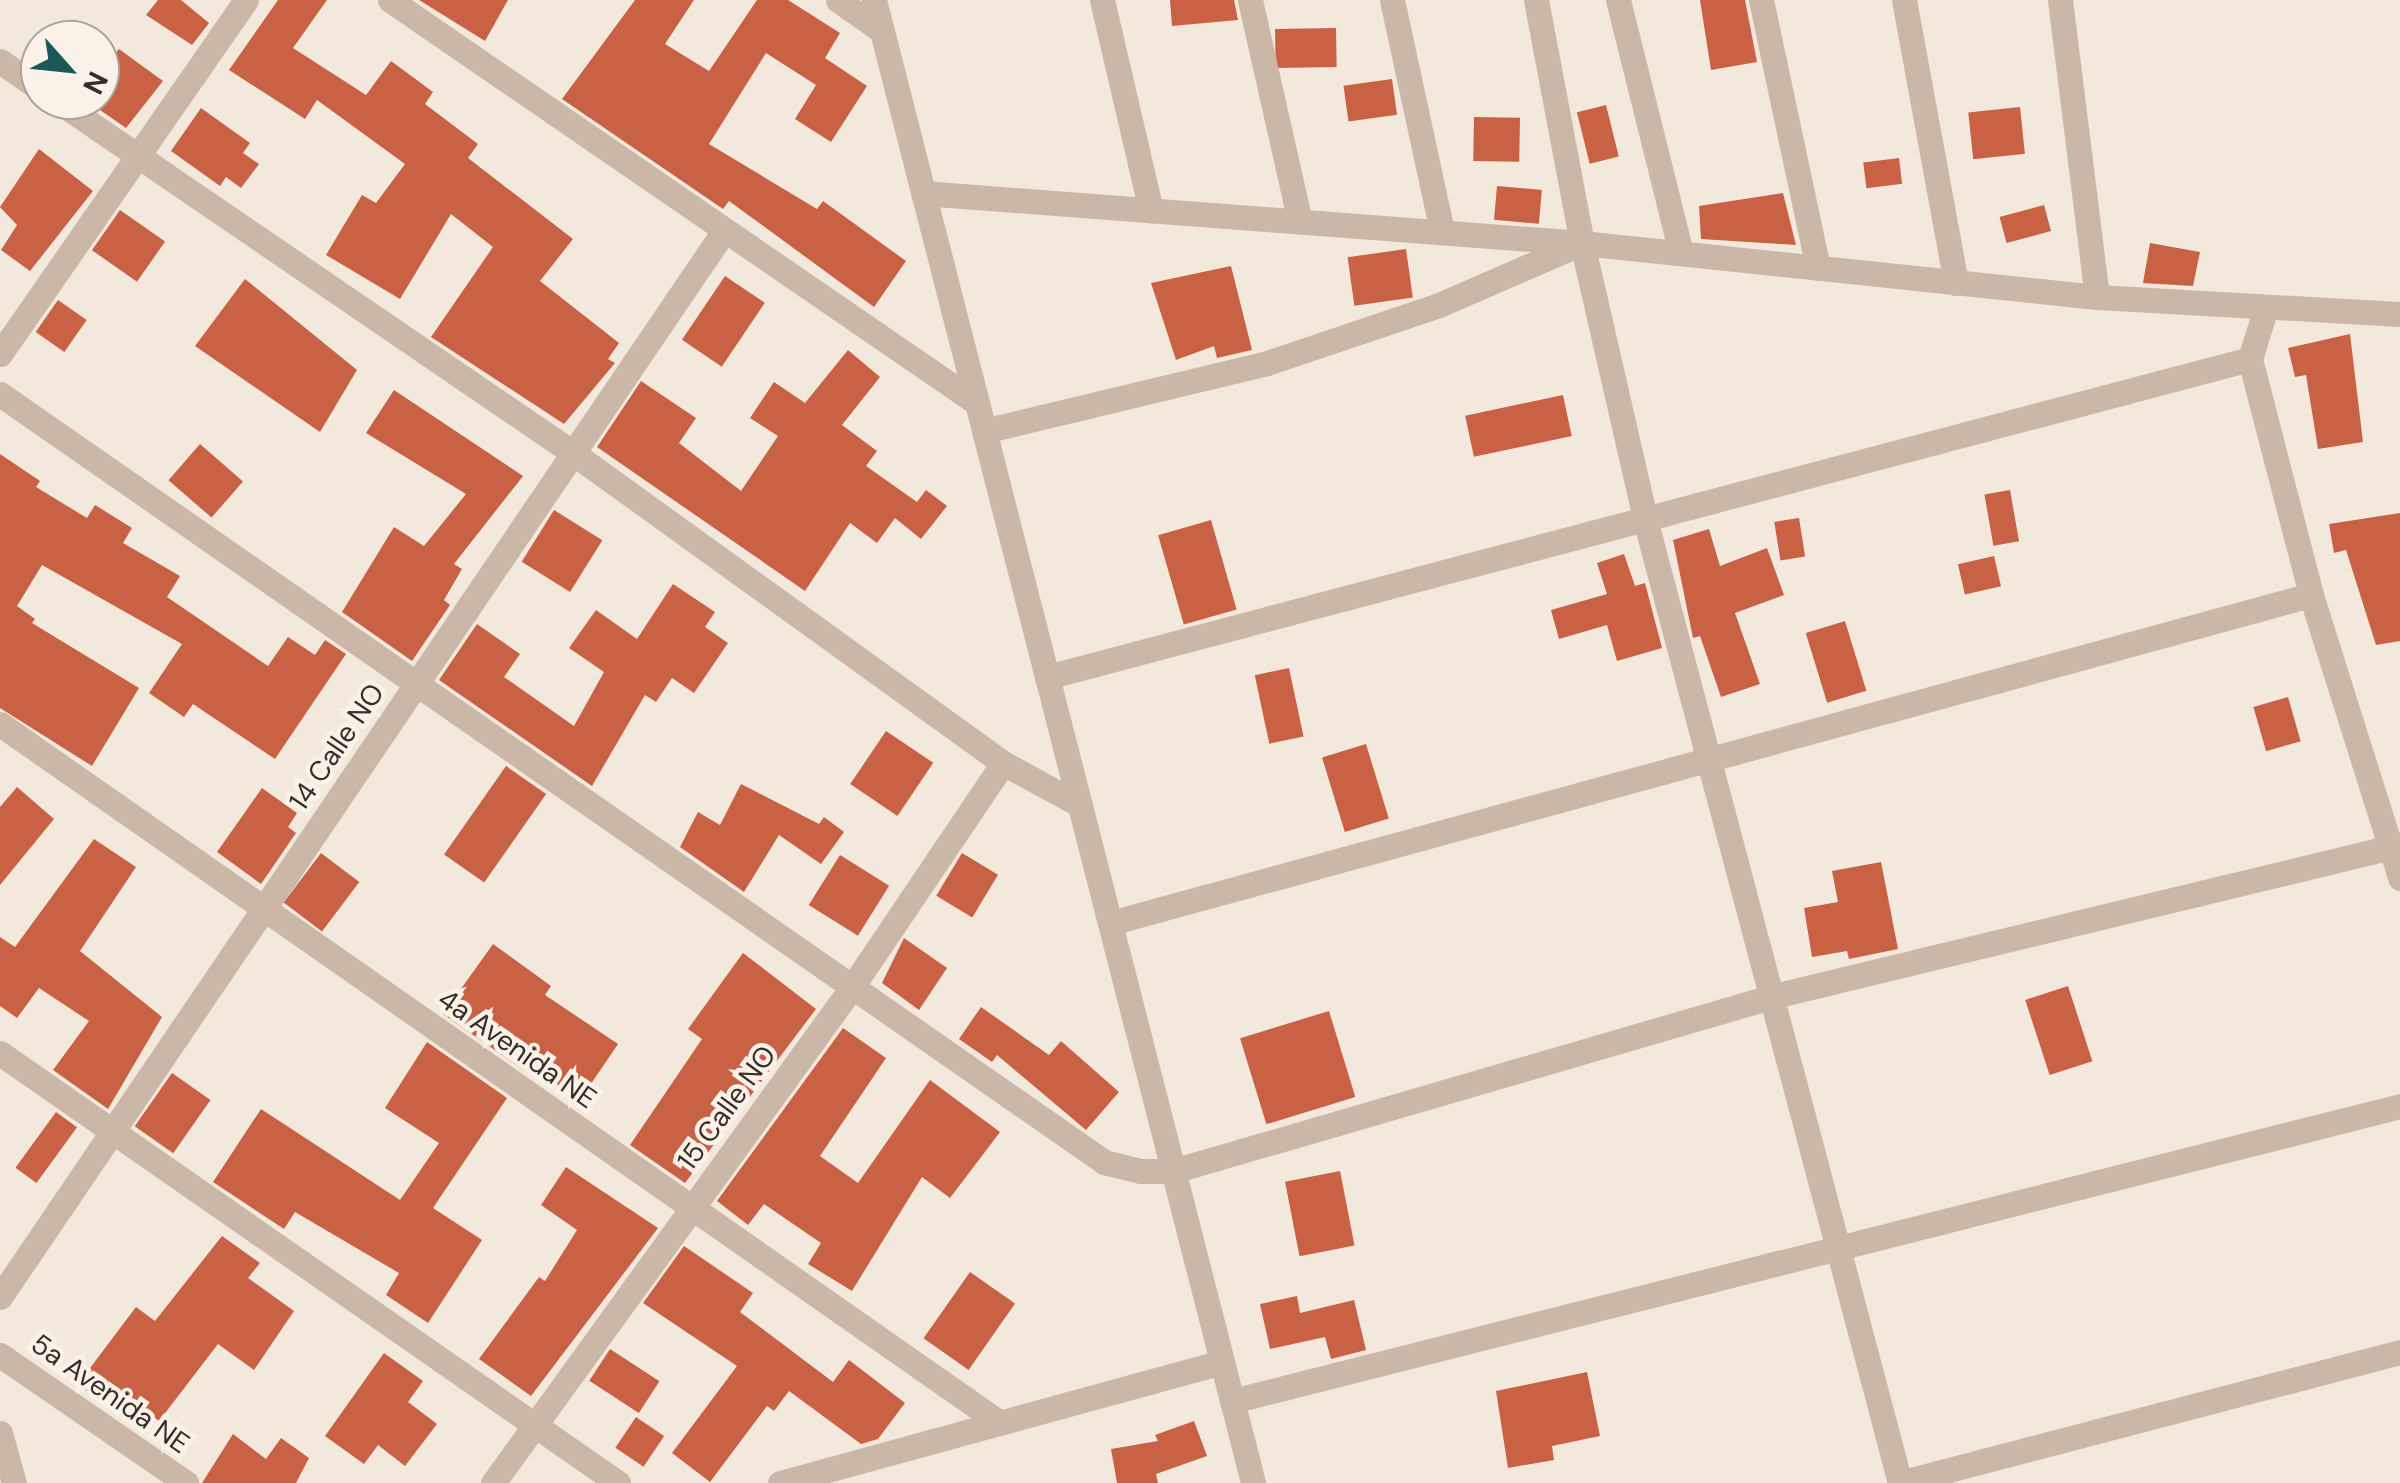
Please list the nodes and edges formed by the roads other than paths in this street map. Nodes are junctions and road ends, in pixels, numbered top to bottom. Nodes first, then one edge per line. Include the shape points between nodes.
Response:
1 (246, 0) edge
2 (390, 0) edge
3 (838, 0) edge
4 (874, 0) edge
5 (1102, 0) edge
6 (1250, 0) edge
7 (1392, 0) edge
8 (1536, 0) edge
9 (1618, 0) edge
10 (1761, 0) edge
11 (1904, 0) edge
12 (2060, 0) edge
13 (882, 30) junction
14 (85, 120) edge
15 (138, 156) junction
16 (923, 193) junction
17 (1150, 210) junction
18 (1300, 221) junction
19 (724, 231) junction
20 (1442, 232) junction
21 (1582, 243) junction
22 (1681, 253) junction
23 (1818, 268) junction
24 (1956, 282) junction
25 (2097, 298) junction
26 (2266, 307) junction
27 (2400, 314) edge
28 (0, 354) edge
29 (2250, 359) junction
30 (0, 394) edge
31 (977, 403) junction
32 (984, 432) junction
33 (573, 453) junction
34 (1644, 519) junction
35 (2311, 595) junction
36 (1047, 677) junction
37 (416, 684) junction
38 (0, 724) edge
39 (1710, 762) junction
40 (1004, 764) junction
41 (1080, 804) junction
42 (2396, 846) edge
43 (2400, 878) edge
44 (264, 908) junction
45 (1110, 923) junction
46 (852, 987) junction
47 (1774, 996) junction
48 (0, 1052) edge
49 (2400, 1106) edge
50 (113, 1131) junction
51 (1174, 1171) junction
52 (692, 1208) junction
53 (1838, 1245) junction
54 (0, 1297) edge
55 (2400, 1352) edge
56 (0, 1355) edge
57 (1222, 1362) junction
58 (1232, 1400) junction
59 (1000, 1423) junction
60 (535, 1425) junction
61 (2, 1445) edge
62 (14, 1483) edge
63 (186, 1483) edge
64 (492, 1483) edge
65 (618, 1483) edge
66 (780, 1483) edge
67 (1253, 1483) edge
68 (1900, 1483) edge

1 - 15 street
2 - 19 street
3 - 13 street
4 - 13 street
5 - 17 street
6 - 18 street
7 - 20 street
8 - 21 street
9 - 22 street
10 - 23 street
11 - 24 street
12 - 25 street
13 - 16 street
14 - 15 street
15 - 28 street
15 - 33 street
16 - 17 street
16 - 31 street
17 - 18 street
18 - 20 street
19 - 31 street
19 - 33 street, 14 Calle NO
20 - 21 street
21 - 22 street
21 - 32 street via 1439,304 1267,363
21 - 34 street
22 - 23 street
23 - 24 street
24 - 25 street
25 - 26 street
26 - 27 street
26 - 29 street
29 - 34 street
29 - 35 street
30 - 37 street
31 - 32 street
32 - 36 street
33 - 37 street, 14 Calle NO
33 - 40 street
34 - 36 street
34 - 39 street
35 - 39 street
35 - 42 street
36 - 41 street
37 - 44 street, 14 Calle NO
37 - 46 street
38 - 44 street, 4a Avenida NE
39 - 45 street
39 - 47 street
40 - 41 street
40 - 46 street, 15 Calle NO
41 - 45 street
42 - 43 street
42 - 47 street
44 - 50 street, 14 Calle NO
44 - 52 street, 4a Avenida NE
45 - 51 street
46 - 51 street via 1104,1162
46 - 52 street, 15 Calle NO
47 - 51 street
47 - 53 street
48 - 50 street
49 - 53 street
50 - 54 street, 14 Calle NO
50 - 60 street
51 - 57 street
52 - 59 street, 4a Avenida NE
52 - 60 street, 15 Calle NO
53 - 58 street
53 - 68 street
55 - 68 street
56 - 63 street, 5a Avenida NE
57 - 58 street
57 - 59 street
58 - 67 street
59 - 66 street
60 - 64 street, 15 Calle NO
60 - 65 street
61 - 62 street

